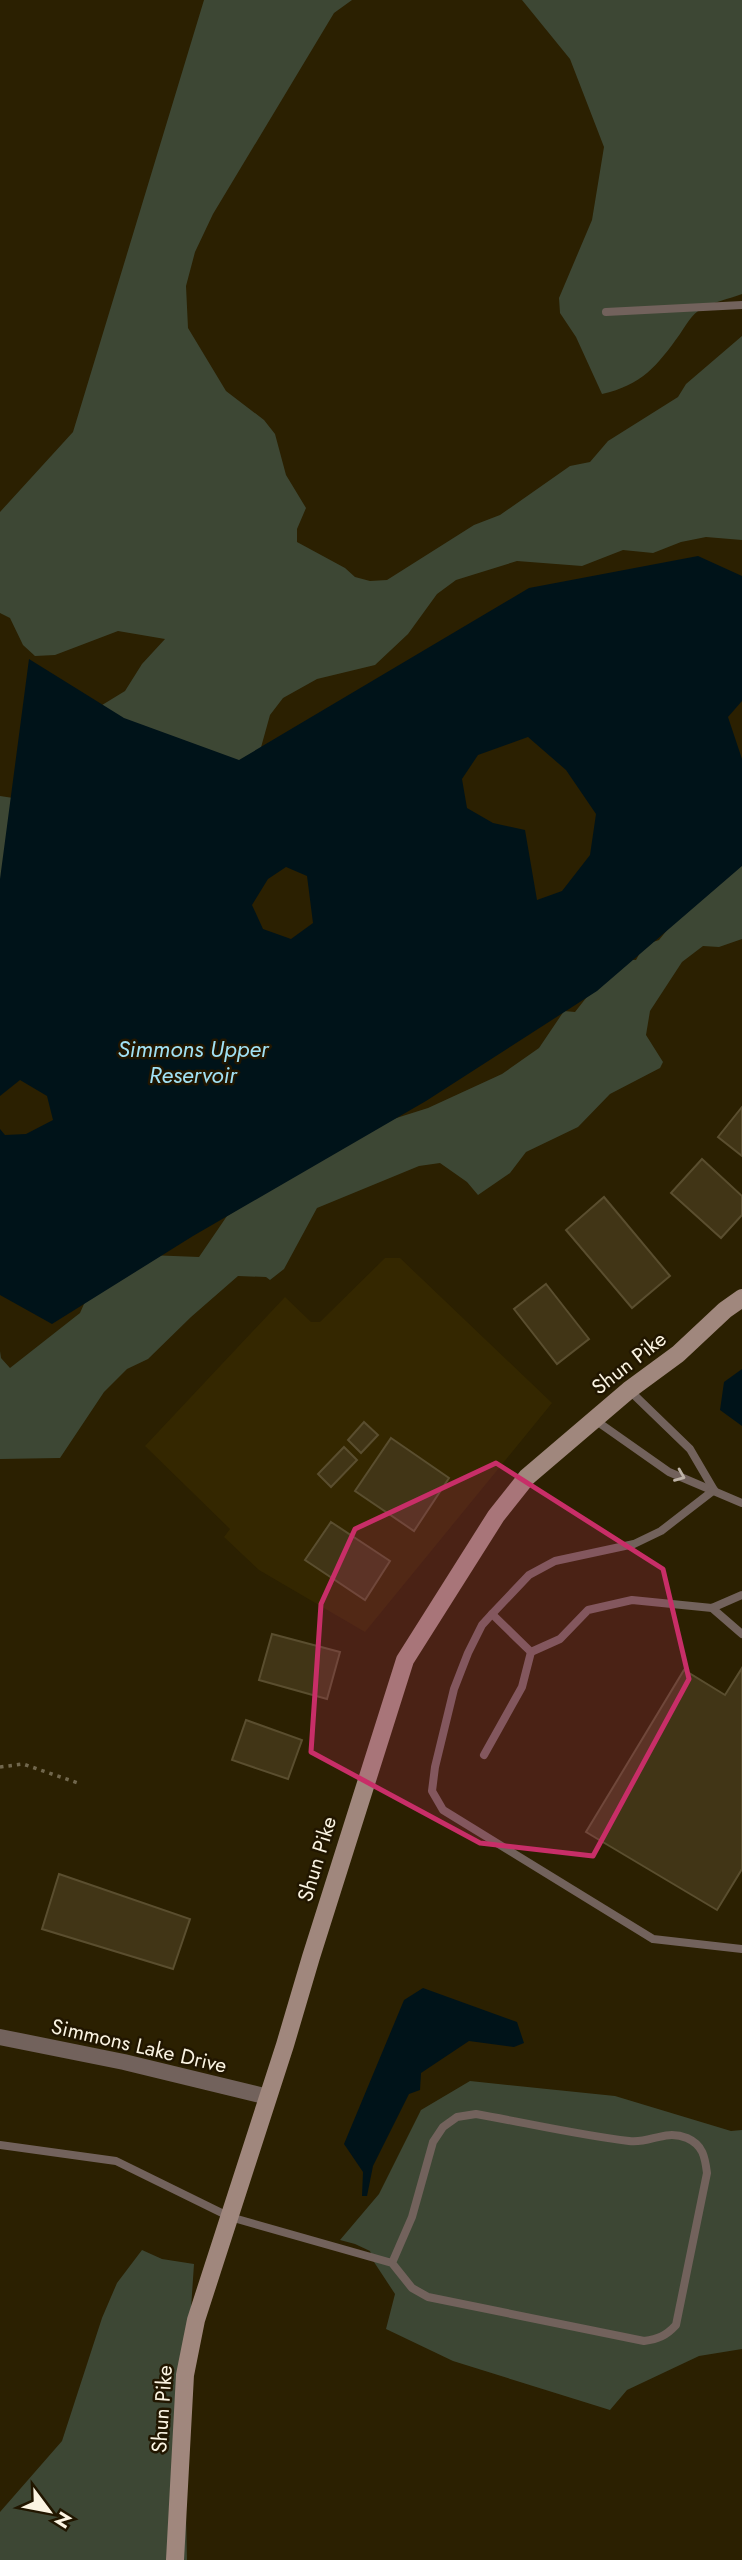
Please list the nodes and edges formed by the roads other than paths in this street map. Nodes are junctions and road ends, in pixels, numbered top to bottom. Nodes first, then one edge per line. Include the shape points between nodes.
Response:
1 (742, 305) edge
2 (606, 312) dead end
3 (742, 1297) edge
4 (629, 1390) junction
5 (595, 1420) junction
6 (714, 1490) junction
7 (742, 1503) edge
8 (742, 1595) edge
9 (712, 1608) junction
10 (492, 1614) junction
11 (742, 1634) edge
12 (531, 1652) junction
13 (485, 1755) dead end
14 (742, 1948) edge
15 (0, 2037) edge
16 (268, 2097) junction
17 (0, 2145) edge
18 (230, 2217) junction
19 (392, 2263) junction
20 (175, 2560) edge

1 - 2 lane
3 - 4 main road, Shun Pike
4 - 5 main road, Shun Pike
4 - 6 lane via 690,1448
5 -> 6 lane via 669,1472
5 - 16 main road, Shun Pike via 519,1486 405,1660
6 - 7 lane
6 - 10 lane via 661,1531 634,1544 555,1561 529,1575
8 - 9 lane
9 - 11 lane
9 - 12 lane via 632,1600 588,1610 560,1639
10 - 12 lane
10 - 14 lane via 482,1625 454,1689 432,1791 443,1810 653,1939
12 - 13 lane via 522,1687
15 - 16 street, Simmons Lake Drive
16 - 18 main road, Shun Pike
17 - 18 lane via 116,2161
18 - 19 lane
18 - 20 main road, Shun Pike via 196,2320 185,2375
19 - 19 lane via 412,2288 428,2297 644,2341 657,2339 676,2325 708,2173 705,2158 700,2146 666,2134 634,2142 476,2114 457,2117 433,2142 412,2217

